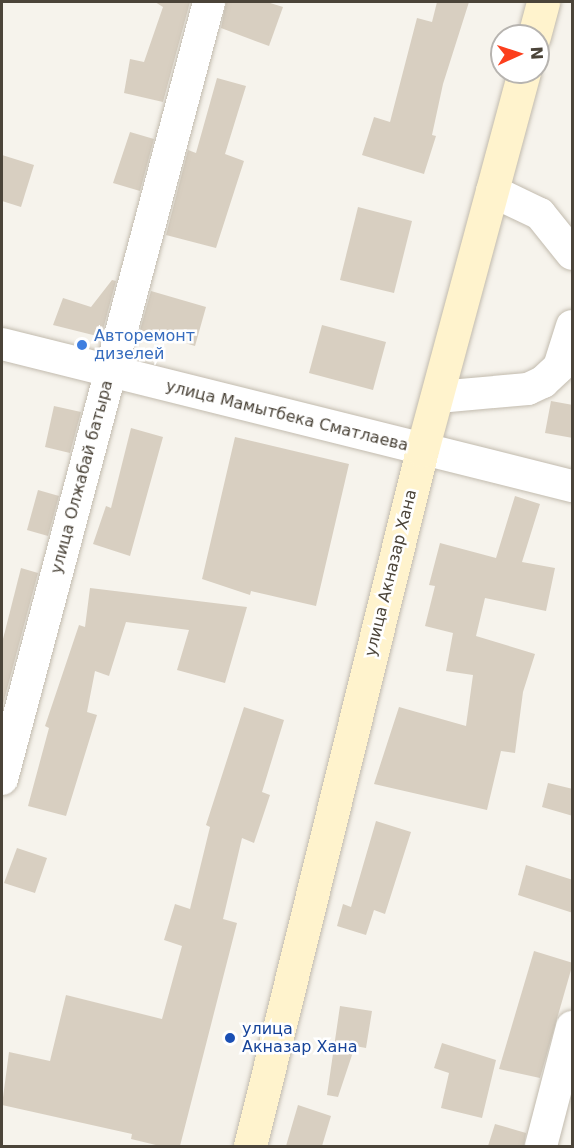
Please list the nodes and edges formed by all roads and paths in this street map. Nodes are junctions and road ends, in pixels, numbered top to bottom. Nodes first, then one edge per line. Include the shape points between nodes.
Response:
1 (209, 2) edge
2 (543, 2) edge
3 (537, 24) edge
4 (521, 84) edge
5 (492, 191) junction
6 (573, 254) edge
7 (573, 326) edge
8 (2, 344) edge
9 (110, 371) junction
10 (438, 397) junction
11 (422, 450) junction
12 (573, 486) edge
13 (2, 779) edge
14 (573, 1027) edge
15 (250, 1146) edge
16 (541, 1146) edge

1 - 9 street, улица Олжабай батыра
2 - 3 main road
4 - 5 main road, улица Акназар Хана
5 - 6 street via 540,214
5 - 10 main road, улица Акназар Хана
7 - 10 street via 559,367 543,382 528,389
8 - 9 street, улица Мамытбека Сматлаева
9 - 11 street, улица Мамытбека Сматлаева
9 - 13 street, улица Олжабай батыра
10 - 11 main road, улица Акназар Хана
11 - 12 street, улица Мамытбека Сматлаева
11 - 15 main road, улица Акназар Хана
14 - 16 street

